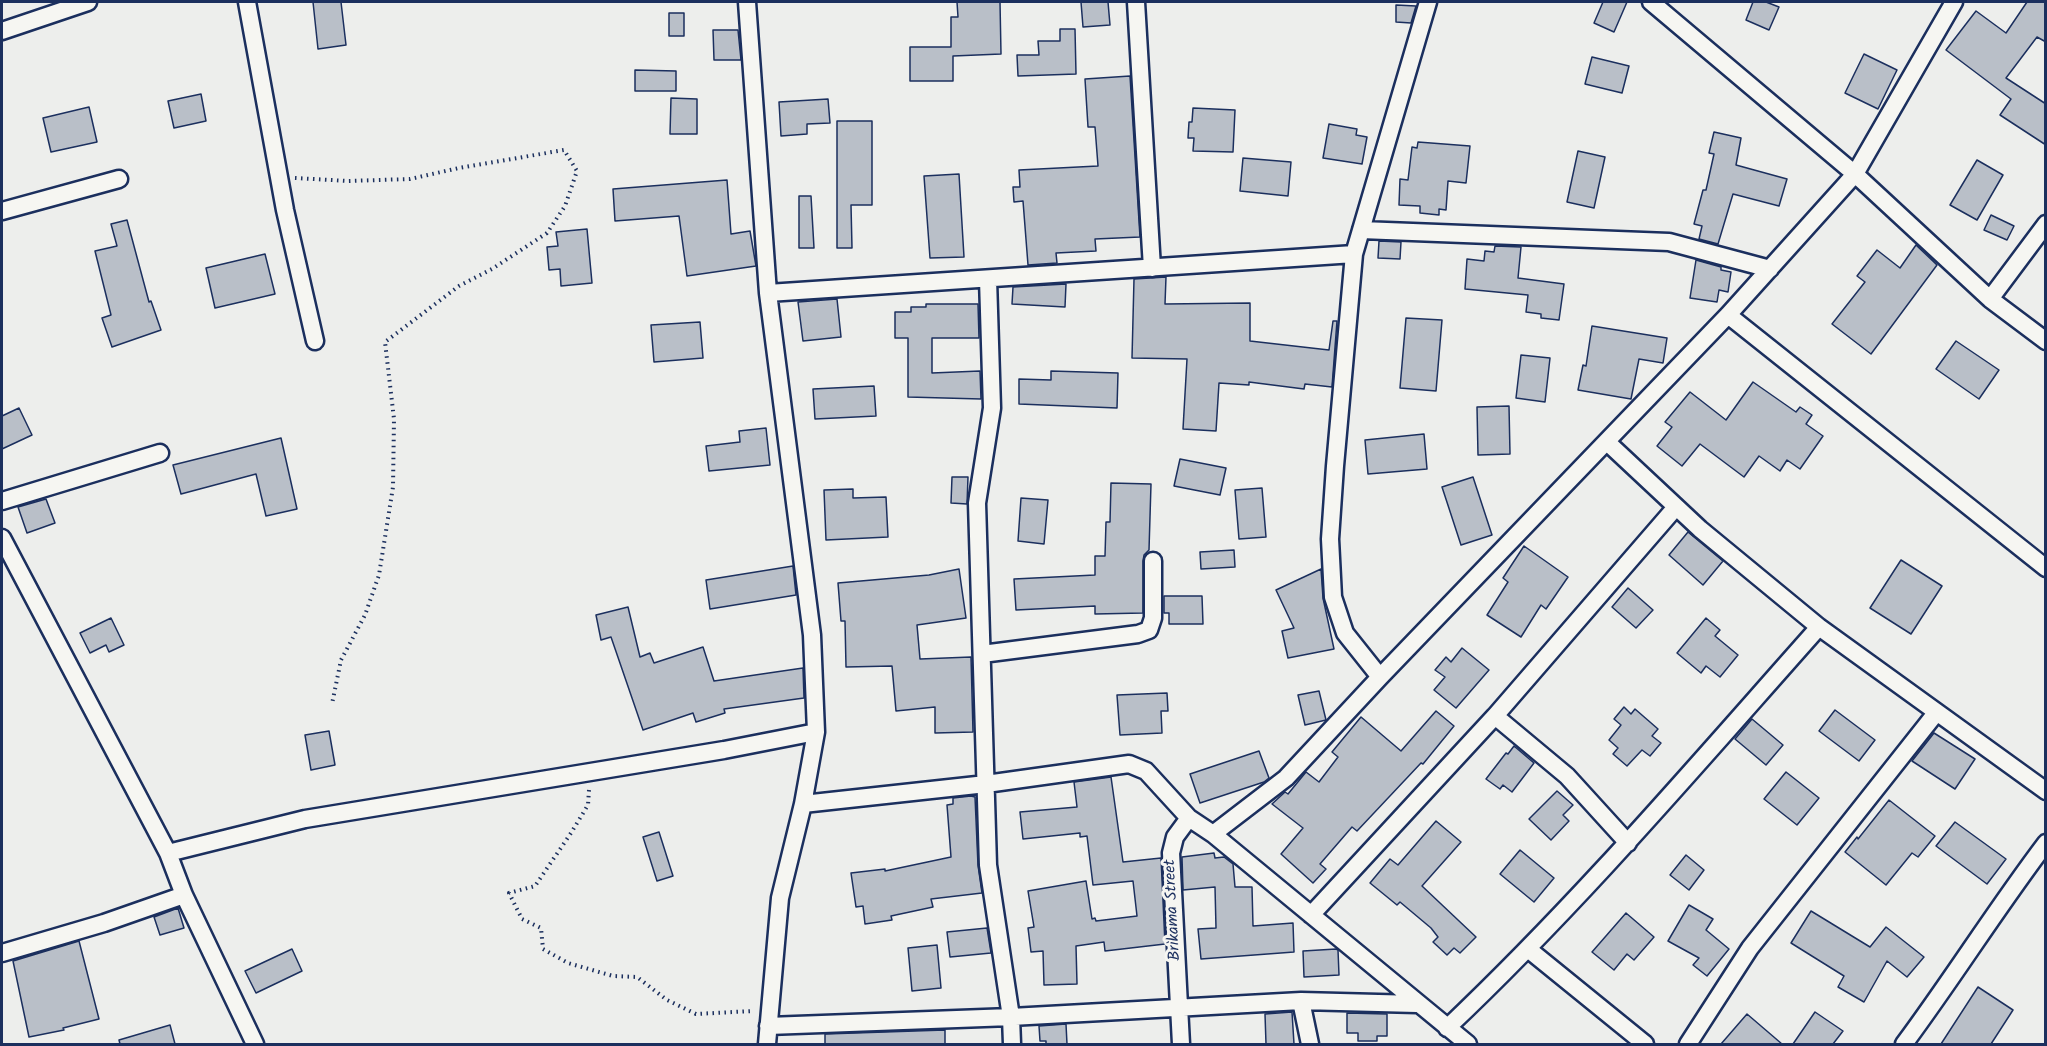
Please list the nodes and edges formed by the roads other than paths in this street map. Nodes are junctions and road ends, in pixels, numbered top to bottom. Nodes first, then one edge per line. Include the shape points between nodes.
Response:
1 (88, 2) edge
2 (247, 2) edge
3 (747, 2) edge
4 (1136, 2) edge
5 (1428, 2) edge
6 (1651, 2) edge
7 (1954, 2) edge
8 (2, 31) edge
9 (1855, 174) junction
10 (119, 179) dead end
11 (2, 211) edge
12 (2046, 224) edge
13 (1361, 230) junction
14 (1354, 254) junction
15 (1152, 268) junction
16 (1770, 269) junction
17 (988, 279) junction
18 (768, 293) junction
19 (1990, 298) junction
20 (1728, 315) junction
21 (315, 341) dead end
22 (2046, 341) edge
23 (1607, 442) junction
24 (160, 453) dead end
25 (2, 501) edge
26 (1676, 507) junction
27 (2, 538) edge
28 (1153, 561) dead end
29 (2046, 568) edge
30 (1819, 627) junction
31 (982, 654) junction
32 (1380, 677) junction
33 (1936, 712) junction
34 (1495, 716) junction
35 (816, 732) junction
36 (986, 783) junction
37 (2046, 790) edge
38 (803, 804) junction
39 (1189, 818) junction
40 (1213, 834) junction
41 (1628, 843) junction
42 (2046, 843) edge
43 (168, 853) junction
44 (184, 895) junction
45 (1311, 915) junction
46 (1528, 949) junction
47 (2, 953) edge
48 (1301, 1000) junction
49 (1417, 1004) junction
50 (1179, 1008) junction
51 (1011, 1017) junction
52 (765, 1018) junction
53 (1447, 1028) junction
54 (255, 1044) edge
55 (767, 1044) edge
56 (1012, 1044) edge
57 (1181, 1044) edge
58 (1310, 1044) edge
59 (1468, 1044) edge
60 (1645, 1044) edge
61 (1688, 1044) edge
62 (1904, 1044) edge

1 - 8 street
2 - 21 street via 279,177
3 - 18 street
4 - 15 street
5 - 13 street
6 - 9 street
7 - 9 street
9 - 16 street
9 - 19 street
10 - 11 street
12 - 19 street
13 - 14 street
13 - 16 street via 1670,242
14 - 15 street
14 - 32 street via 1330,539 1333,597 1345,633
15 - 17 street
16 - 20 street
17 - 18 street
17 - 31 street via 992,408 977,503
18 - 35 street via 812,634
19 - 22 street
20 - 23 street
20 - 29 street
23 - 26 street
23 - 32 street
24 - 25 street
26 - 30 street
26 - 34 street
27 - 43 street
28 - 31 street via 1153,618 1149,630
30 - 33 street
30 - 41 street
31 - 36 street
32 - 40 street via 1286,778
33 - 37 street
33 - 61 street via 1750,948
34 - 41 street via 1567,776
34 - 45 street
35 - 38 street
35 - 43 street via 305,819
36 - 38 street
36 - 39 street via 1129,765 1146,771
36 - 51 street via 988,865
38 - 52 street via 780,898
39 - 40 street
39 - 50 street, Brikama Street via 1175,837 1171,853
40 - 45 street
41 - 46 street
42 - 62 street
43 - 44 street
44 - 47 street
44 - 54 street
45 - 49 street
46 - 53 street
46 - 60 street
48 - 49 street
48 - 50 street
48 - 58 street
49 - 53 street
50 - 51 street
50 - 57 street, Brikama Street
51 - 52 street
51 - 56 street
52 - 55 street
53 - 59 street

